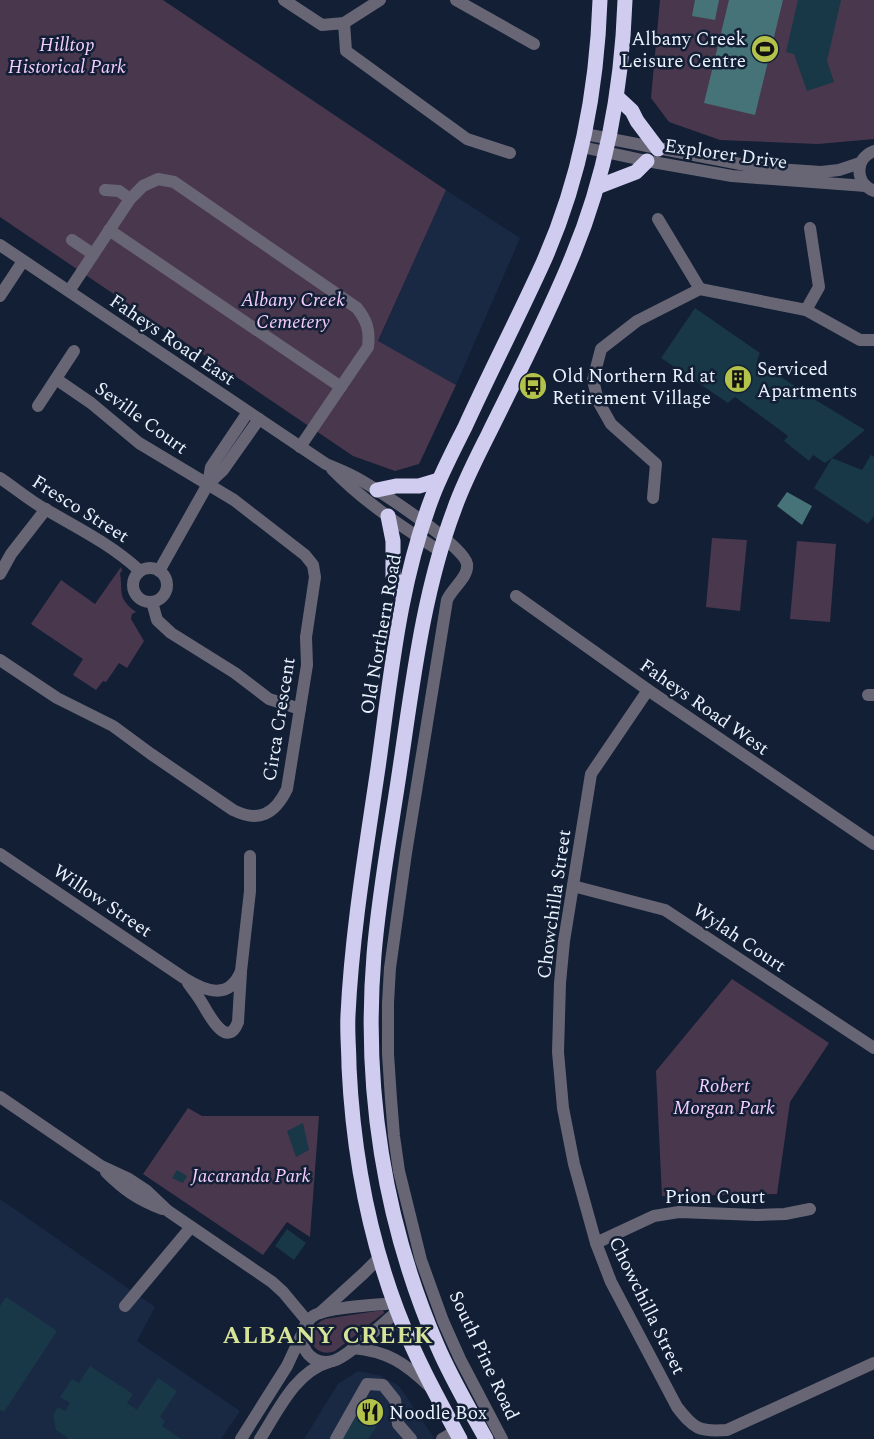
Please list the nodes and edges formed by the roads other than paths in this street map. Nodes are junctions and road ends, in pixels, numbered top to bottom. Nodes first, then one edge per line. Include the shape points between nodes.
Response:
1 (284, 0) edge
2 (380, 0) edge
3 (456, 0) edge
4 (600, 0) edge
5 (625, 0) edge
6 (344, 23) junction
7 (534, 44) dead end
8 (617, 97) junction
9 (583, 140) junction
10 (607, 146) junction
11 (658, 149) junction
12 (874, 151) edge
13 (510, 153) dead end
14 (648, 161) junction
15 (860, 163) junction
16 (597, 187) junction
17 (871, 189) edge
18 (105, 190) dead end
19 (130, 199) junction
20 (658, 219) dead end
21 (810, 228) dead end
22 (109, 230) junction
23 (72, 240) dead end
24 (0, 245) edge
25 (93, 254) junction
26 (23, 261) junction
27 (700, 289) junction
28 (69, 291) junction
29 (0, 296) edge
30 (806, 310) junction
31 (874, 340) edge
32 (74, 351) dead end
33 (56, 379) junction
34 (341, 387) junction
35 (38, 406) dead end
36 (248, 412) junction
37 (259, 419) junction
38 (300, 447) junction
39 (326, 464) junction
40 (0, 478) edge
41 (439, 480) junction
42 (208, 484) junction
43 (378, 490) junction
44 (653, 498) dead end
45 (46, 509) junction
46 (388, 516) junction
47 (424, 522) junction
48 (419, 538) junction
49 (442, 545) junction
50 (140, 571) junction
51 (159, 571) junction
52 (0, 574) edge
53 (516, 596) dead end
54 (403, 597) junction
55 (152, 602) junction
56 (0, 660) edge
57 (648, 690) junction
58 (300, 709) junction
59 (874, 844) edge
60 (0, 854) edge
61 (250, 856) dead end
62 (573, 886) junction
63 (241, 969) junction
64 (184, 978) junction
65 (874, 1048) edge
66 (0, 1097) edge
67 (810, 1209) dead end
68 (191, 1227) junction
69 (596, 1243) junction
70 (380, 1257) junction
71 (418, 1298) junction
72 (125, 1306) dead end
73 (396, 1307) junction
74 (320, 1313) junction
75 (308, 1322) junction
76 (302, 1336) junction
77 (353, 1348) junction
78 (334, 1360) junction
79 (874, 1363) edge
80 (433, 1390) junction
81 (458, 1435) edge
82 (701, 1435) edge
83 (241, 1439) edge
84 (260, 1439) edge
85 (336, 1439) edge
86 (411, 1439) edge
87 (442, 1439) edge
88 (486, 1439) edge
89 (502, 1439) edge

1 - 6 street via 322,25
2 - 6 street
3 - 7 street
4 - 9 highway, Old Northern Road via 596,70
5 - 8 highway
6 - 13 street via 346,51 467,139
8 - 10 highway
8 - 11 highway via 632,111
9 - 10 street, Explorer Drive
9 - 41 highway, Old Northern Road via 561,217 542,264
10 - 11 street, Explorer Drive
10 - 14 street, Explorer Drive
10 - 16 highway
11 - 15 street, Explorer Drive via 761,168 798,171 839,170
12 - 15 street
14 - 16 highway via 636,172
14 - 17 street, Explorer Drive via 750,178
15 - 17 street via 859,176
16 - 49 highway via 569,265 472,468
18 - 19 street via 119,191
19 - 22 street
19 - 34 street via 143,186 158,179 174,182 357,308 366,318 370,333 368,347
20 - 27 street
21 - 30 street via 819,287
22 - 25 street
22 - 34 street
23 - 25 street
24 - 26 street, Faheys Road East
25 - 28 street
26 - 28 street, Faheys Road East
26 - 29 street
27 - 30 street
27 - 44 street via 637,321 601,349 593,380 598,401 611,424 656,464
28 - 36 street, Faheys Road East
30 - 31 street via 860,340
32 - 33 street
33 - 35 street
33 - 42 street, Seville Court via 92,403 147,449
34 - 38 street
36 - 37 street, Faheys Road East
36 - 42 street via 211,467
37 - 38 street, Faheys Road East
37 - 42 street via 223,470
38 - 39 street, Faheys Road East
39 - 43 street, Faheys Road East
39 - 46 street, Faheys Road East via 347,485
40 - 45 street, Fresco Street
41 - 43 highway via 419,486
41 - 47 highway, Old Northern Road
42 - 51 street
42 - 58 street, Circa Crescent via 261,520 308,557 314,567
43 - 47 street, Faheys Road East
45 - 50 street, Fresco Street via 104,543
45 - 52 street via 11,554
46 - 48 street, Faheys Road East
46 - 54 highway via 393,541 393,576
47 - 48 highway, Old Northern Road
47 - 49 street, Faheys Road East
48 - 49 street, Faheys Road East
48 - 54 highway, Old Northern Road
49 - 71 highway via 425,611 383,880 370,1021 373,1096 382,1161 398,1234
49 - 89 street, South Pine Road via 464,555 467,567 450,593 444,611 390,968 388,1054 399,1171 421,1260 443,1321
50 - 51 street via 148,568
50 - 55 street via 134,580 134,591 141,599
51 - 55 street via 166,579 166,589 161,598
53 - 57 street, Faheys Road West
54 - 70 highway, Old Northern Road via 352,953 347,1019 350,1087 359,1167
55 - 58 street via 157,620 171,633 230,669 269,699
56 - 58 street, Circa Crescent via 52,695 113,726 233,810 247,816 259,816 272,810 286,792
57 - 59 street, Faheys Road West
57 - 62 street, Chowchilla Street via 592,774
60 - 64 street, Willow Street
61 - 63 street, Willow Street via 250,891
62 - 65 street, Wylah Court via 665,910
62 - 69 street, Chowchilla Street via 560,983 558,1052 563,1108 574,1164
63 - 64 street, Willow Street via 233,984 220,991 204,990
63 - 64 street, Willow Street via 238,1022 228,1032 217,1026
66 - 68 street via 101,1166 147,1191 168,1212
67 - 69 street, Prion Court via 757,1215 679,1212 654,1216
68 - 72 street
68 - 75 street via 272,1282
69 - 82 street, Chowchilla Street via 611,1282 677,1407
70 - 73 highway, Old Northern Road
70 - 74 street
71 - 73 highway
71 - 88 highway, South Pine Road via 439,1350
73 - 74 street
73 - 77 street
73 - 80 highway
74 - 75 street
75 - 76 street
76 - 78 street via 304,1349 310,1357 321,1362
76 - 83 street
77 - 78 street
77 - 80 street via 396,1359
78 - 84 street via 302,1377
79 - 82 street, Chowchilla Street via 727,1430
80 - 81 highway
81 - 87 street
85 - 86 street via 367,1384 383,1385 395,1400 398,1424

